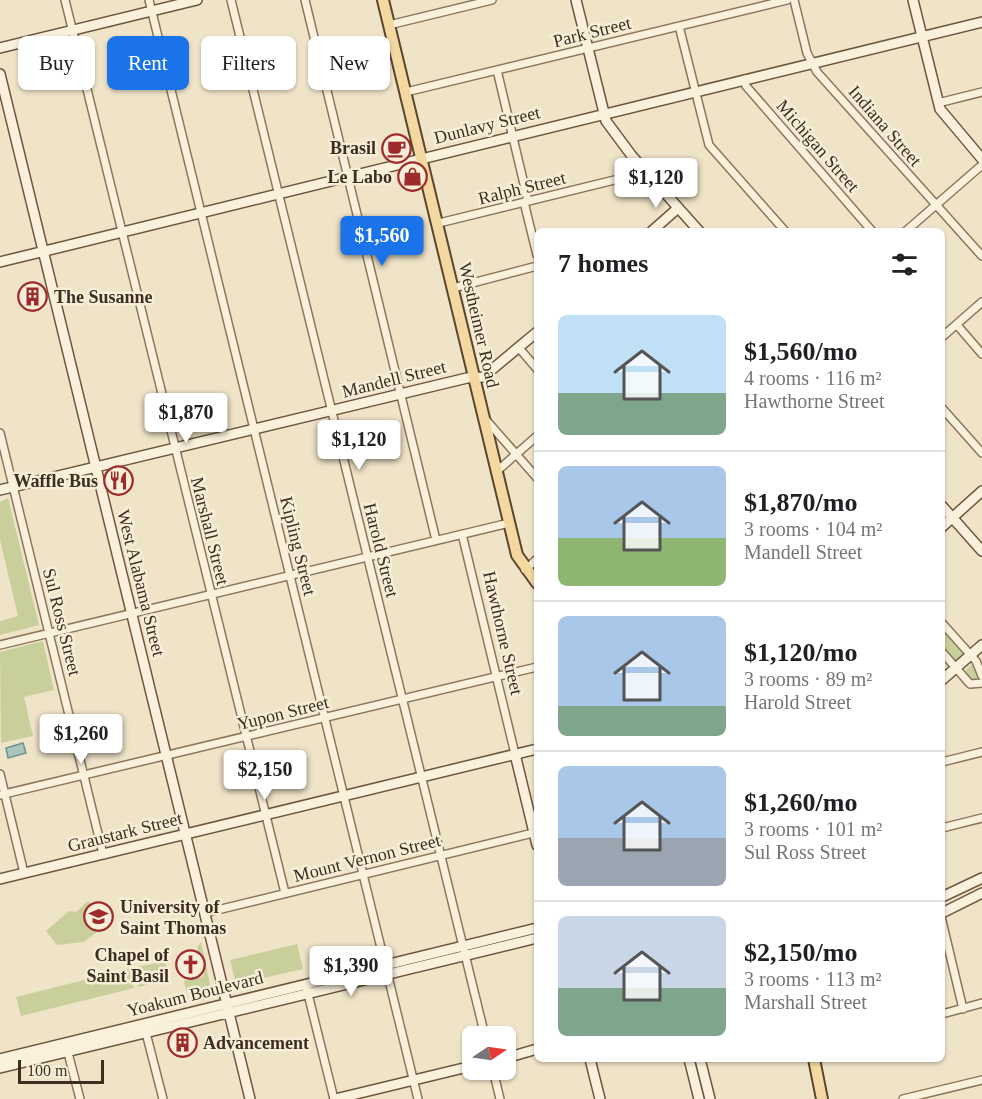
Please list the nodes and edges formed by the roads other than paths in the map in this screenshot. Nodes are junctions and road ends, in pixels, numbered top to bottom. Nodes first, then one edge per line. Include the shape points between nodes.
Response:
1 (65, 0) edge
2 (149, 0) edge
3 (197, 0) edge
4 (231, 0) edge
5 (305, 0) edge
6 (383, 0) edge
7 (492, 0) edge
8 (576, 0) edge
9 (786, 0) edge
10 (794, 0) edge
11 (913, 0) edge
12 (480, 1) edge
13 (151, 11) junction
14 (982, 22) edge
15 (389, 25) junction
16 (679, 26) junction
17 (73, 31) junction
18 (922, 37) junction
19 (0, 48) edge
20 (588, 48) junction
21 (811, 63) junction
22 (497, 70) junction
23 (0, 74) edge
24 (744, 79) junction
25 (694, 91) junction
26 (406, 92) junction
27 (982, 92) edge
28 (938, 103) junction
29 (603, 114) junction
30 (513, 136) junction
31 (422, 158) junction
32 (982, 159) edge
33 (982, 165) edge
34 (647, 172) junction
35 (348, 177) junction
36 (278, 194) junction
37 (526, 202) junction
38 (935, 205) junction
39 (678, 208) junction
40 (201, 213) junction
41 (438, 223) junction
42 (655, 228) edge
43 (696, 228) edge
44 (782, 228) edge
45 (869, 228) edge
46 (909, 228) edge
47 (122, 232) junction
48 (534, 241) edge
49 (43, 252) junction
50 (982, 256) edge
51 (0, 262) edge
52 (534, 267) edge
53 (453, 288) junction
54 (982, 302) edge
55 (957, 325) junction
56 (534, 335) edge
57 (945, 335) edge
58 (519, 348) junction
59 (982, 354) edge
60 (534, 366) edge
61 (474, 377) junction
62 (400, 394) junction
63 (332, 411) junction
64 (945, 411) edge
65 (483, 417) junction
66 (254, 430) junction
67 (0, 433) edge
68 (534, 439) edge
69 (175, 449) junction
70 (982, 453) edge
71 (517, 454) junction
72 (96, 466) junction
73 (496, 472) junction
74 (534, 474) edge
75 (13, 487) junction
76 (0, 490) edge
77 (982, 491) edge
78 (945, 510) edge
79 (952, 518) junction
80 (508, 523) junction
81 (945, 524) edge
82 (462, 534) junction
83 (436, 540) junction
84 (982, 551) edge
85 (367, 556) junction
86 (534, 562) edge
87 (525, 570) junction
88 (290, 575) junction
89 (534, 580) edge
90 (210, 594) junction
91 (131, 613) junction
92 (945, 626) edge
93 (49, 633) junction
94 (0, 645) edge
95 (982, 645) edge
96 (945, 655) edge
97 (971, 655) junction
98 (534, 668) edge
99 (956, 668) junction
100 (496, 676) junction
101 (945, 678) edge
102 (982, 681) edge
103 (402, 699) junction
104 (325, 718) junction
105 (245, 737) junction
106 (534, 750) edge
107 (982, 752) edge
108 (515, 754) junction
109 (166, 756) junction
110 (945, 761) edge
111 (0, 774) edge
112 (84, 777) junction
113 (421, 777) junction
114 (2, 795) edge
115 (344, 796) junction
116 (265, 815) junction
117 (982, 818) edge
118 (534, 825) edge
119 (945, 827) edge
120 (534, 833) edge
121 (185, 834) junction
122 (103, 854) junction
123 (440, 856) junction
124 (24, 873) junction
125 (363, 874) junction
126 (982, 878) edge
127 (0, 879) edge
128 (285, 893) junction
129 (982, 893) edge
130 (945, 896) edge
131 (945, 912) edge
132 (205, 913) junction
133 (534, 929) edge
134 (945, 934) edge
135 (534, 939) edge
136 (464, 951) junction
137 (386, 970) junction
138 (307, 989) junction
139 (982, 1003) edge
140 (228, 1008) junction
141 (963, 1009) junction
142 (945, 1013) edge
143 (483, 1026) edge
144 (145, 1028) junction
145 (67, 1047) junction
146 (534, 1050) edge
147 (516, 1055) edge
148 (0, 1059) edge
149 (591, 1062) edge
150 (690, 1062) edge
151 (701, 1062) edge
152 (815, 1062) edge
153 (0, 1068) edge
154 (462, 1068) edge
155 (413, 1080) junction
156 (495, 1080) edge
157 (982, 1080) edge
158 (80, 1099) edge
159 (163, 1099) edge
160 (250, 1099) edge
161 (335, 1099) edge
162 (418, 1099) edge
163 (500, 1099) edge
164 (600, 1099) edge
165 (699, 1099) edge
166 (710, 1099) edge
167 (822, 1099) edge
168 (903, 1099) edge

1 - 17 street, Marshall Street
2 - 13 street, Kipling Street
3 - 13 street
4 - 36 street, Harold Street
5 - 35 street
6 - 15 main road, Westheimer Road
7 - 12 street
8 - 20 street
9 - 16 street, Park Street
10 - 21 street, Indiana Street
11 - 18 street
12 - 15 street
13 - 17 street
13 - 40 street, Kipling Street
14 - 18 street, Dunlavy Street
15 - 26 main road, Westheimer Road
16 - 20 street, Park Street
16 - 25 street
17 - 19 street
17 - 47 street, Marshall Street
18 - 21 street, Dunlavy Street
18 - 28 street
20 - 22 street, Park Street
20 - 29 street
21 - 24 street, Dunlavy Street
21 - 38 street, Indiana Street
22 - 26 street, Park Street
22 - 30 street
23 - 49 street, West Alabama Street
24 - 25 street, Dunlavy Street
24 - 45 street, Michigan Street
25 - 29 street, Dunlavy Street
25 - 44 street via 709,145
26 - 31 main road, Westheimer Road
27 - 28 street
28 - 32 street
29 - 30 street, Dunlavy Street
29 - 34 street
30 - 31 street, Dunlavy Street
30 - 37 street
31 - 35 street, Dunlavy Street
31 - 41 main road, Westheimer Road
33 - 38 street
34 - 37 street, Ralph Street
34 - 39 street
35 - 36 street, Dunlavy Street
35 - 62 street
36 - 40 street, Dunlavy Street
36 - 63 street, Harold Street
37 - 41 street, Ralph Street
37 - 48 street
38 - 46 street
38 - 50 street, Indiana Street
39 - 42 street
39 - 43 street
40 - 47 street, Dunlavy Street
40 - 66 street, Kipling Street
41 - 53 main road, Westheimer Road
47 - 49 street, Dunlavy Street
47 - 69 street, Marshall Street
49 - 51 street, Dunlavy Street
49 - 72 street, West Alabama Street
52 - 53 street
53 - 61 main road, Westheimer Road
54 - 55 street
55 - 57 street
55 - 59 street
56 - 58 street, Mandell Street
58 - 60 street
58 - 61 street, Mandell Street via 483,377
61 - 62 street, Mandell Street
61 - 65 main road, Westheimer Road
62 - 63 street, Mandell Street
62 - 83 street
63 - 66 street, Mandell Street
63 - 85 street, Harold Street
64 - 70 street
65 - 71 street
65 - 73 main road, Westheimer Road
66 - 69 street, Mandell Street
66 - 88 street, Kipling Street
67 - 75 street, Sul Ross Street
68 - 71 street
69 - 72 street, Mandell Street
69 - 90 street, Marshall Street
71 - 73 street
71 - 74 street
72 - 75 street, Mandell Street
72 - 91 street, West Alabama Street
73 - 80 main road, Westheimer Road
75 - 76 street, Mandell Street
75 - 93 street, Sul Ross Street
77 - 79 street
78 - 79 street
79 - 81 street
79 - 84 street
80 - 82 street
80 - 87 main road, Westheimer Road
82 - 83 street
82 - 100 street, Hawthorne Street
83 - 85 street
85 - 88 street
85 - 103 street, Harold Street
86 - 87 street
87 - 89 main road, Westheimer Road
88 - 90 street
88 - 104 street, Kipling Street
90 - 91 street
90 - 105 street, Marshall Street
91 - 93 street
91 - 109 street, West Alabama Street
92 - 97 street
93 - 94 street
93 - 112 street, Sul Ross Street
95 - 97 street
96 - 99 street
97 - 99 street
97 - 102 street
98 - 100 street, Yupon Street
99 - 101 street
99 - 102 street via 970,684
100 - 103 street, Yupon Street
100 - 108 street, Hawthorne Street
103 - 104 street, Yupon Street
103 - 113 street, Harold Street
104 - 105 street, Yupon Street
104 - 115 street, Kipling Street
105 - 109 street, Yupon Street
105 - 116 street, Marshall Street
106 - 108 street, Graustark Street
107 - 110 street
108 - 113 street, Graustark Street
108 - 118 street, Hawthorne Street
109 - 112 street, Yupon Street
109 - 121 street, West Alabama Street
111 - 114 street
112 - 114 street, Yupon Street
112 - 122 street, Sul Ross Street
113 - 115 street, Graustark Street
113 - 123 street, Harold Street
114 - 124 street
115 - 116 street, Graustark Street
115 - 125 street, Kipling Street
116 - 121 street, Graustark Street
116 - 128 street, Marshall Street
117 - 119 street
120 - 123 street, Mount Vernon Street
121 - 122 street, Graustark Street
121 - 132 street, West Alabama Street
122 - 124 street, Graustark Street
123 - 125 street, Mount Vernon Street
123 - 136 street, Harold Street
124 - 127 street, Graustark Street
125 - 128 street, Mount Vernon Street
125 - 137 street, Kipling Street
126 - 130 street
128 - 132 street, Mount Vernon Street
129 - 131 street
132 - 140 street, West Alabama Street
133 - 136 street, Yoakum Boulevard
134 - 141 street
135 - 136 street, Yoakum Boulevard
136 - 137 street, Yoakum Boulevard
136 - 143 street, Harold Street
137 - 138 street, Yoakum Boulevard
137 - 155 street, Kipling Street
138 - 140 street, Yoakum Boulevard
138 - 161 street
139 - 141 street
140 - 144 street, Yoakum Boulevard
140 - 160 street, West Alabama Street
141 - 142 street
144 - 145 street, Yoakum Boulevard
144 - 159 street
145 - 148 street, Yoakum Boulevard
145 - 153 street, Yoakum Boulevard
145 - 158 street
146 - 147 street
149 - 164 street
150 - 165 street
151 - 166 street
152 - 167 main road
154 - 155 street
155 - 161 street
155 - 162 street, Kipling Street
156 - 163 street
157 - 168 street

